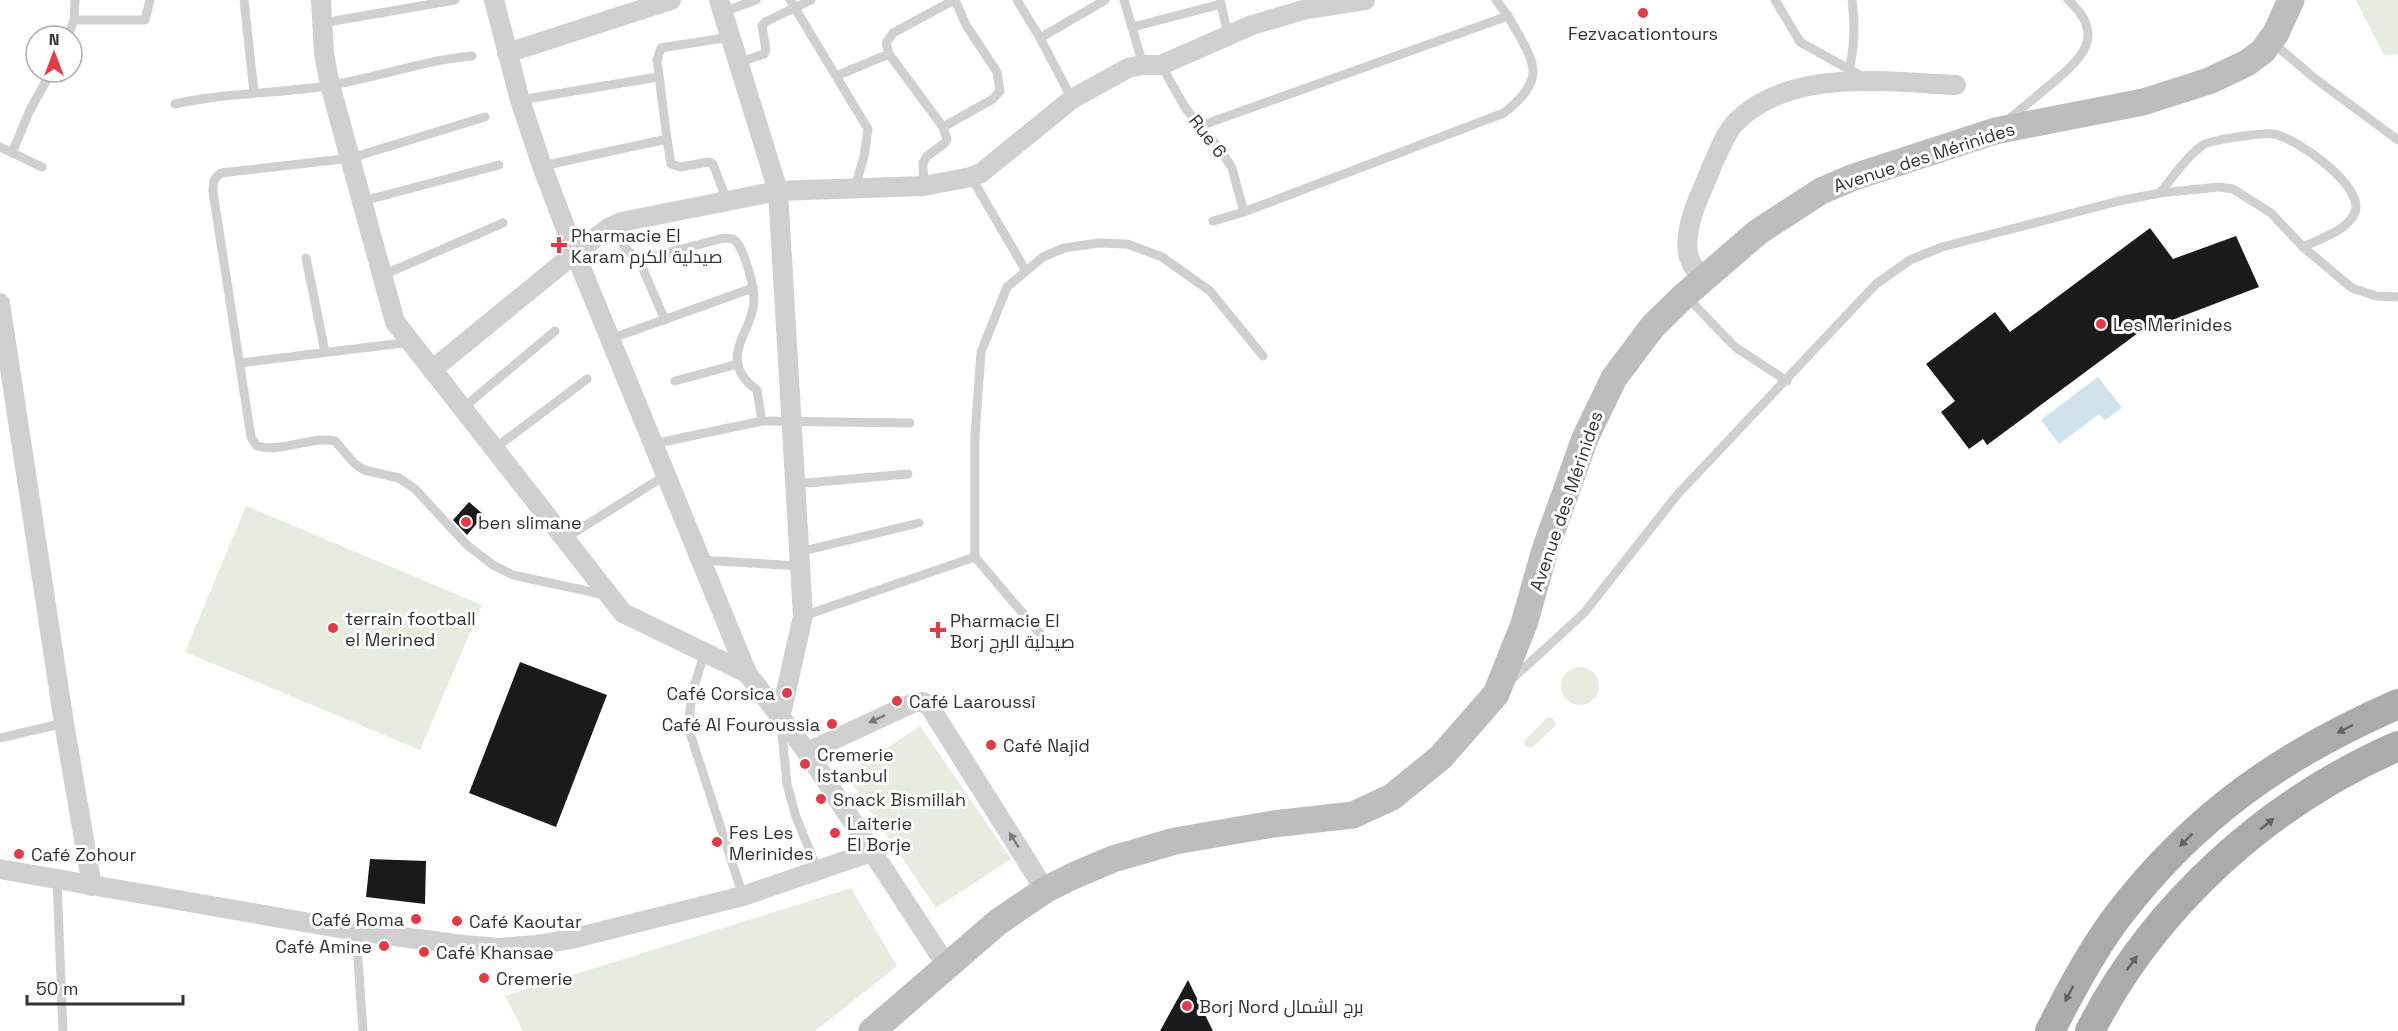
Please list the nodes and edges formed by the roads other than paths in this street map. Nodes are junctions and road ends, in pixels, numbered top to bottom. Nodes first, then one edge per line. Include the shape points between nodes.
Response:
1 (75, 0) edge
2 (150, 0) edge
3 (244, 0) edge
4 (321, 0) edge
5 (454, 0) edge
6 (494, 0) edge
7 (671, 0) edge
8 (756, 0) edge
9 (811, 0) edge
10 (954, 0) edge
11 (1017, 0) edge
12 (1105, 0) edge
13 (1124, 0) edge
14 (1365, 0) edge
15 (1496, 0) edge
16 (1775, 0) edge
17 (1851, 0) edge
18 (2068, 0) edge
19 (2291, 0) edge
20 (1220, 2) edge
21 (793, 4) edge
22 (1306, 4) edge
23 (721, 6) edge
24 (1508, 16) junction
25 (74, 20) junction
26 (322, 23) junction
27 (72, 24) edge
28 (1133, 27) junction
29 (1228, 34) junction
30 (730, 37) junction
31 (1040, 38) junction
32 (2271, 41) junction
33 (507, 53) junction
34 (889, 54) junction
35 (472, 56) dead end
36 (738, 63) junction
37 (1152, 65) junction
38 (1849, 70) junction
39 (836, 76) junction
40 (658, 77) junction
41 (1871, 81) junction
42 (44, 84) edge
43 (330, 86) junction
44 (1956, 86) dead end
45 (254, 92) junction
46 (1072, 99) junction
47 (520, 100) junction
48 (175, 104) dead end
49 (485, 117) dead end
50 (1200, 126) junction
51 (943, 127) junction
52 (1995, 131) junction
53 (667, 139) junction
54 (2398, 140) edge
55 (0, 147) edge
56 (12, 153) junction
57 (351, 158) junction
58 (499, 165) dead end
59 (542, 166) junction
60 (42, 167) dead end
61 (971, 177) junction
62 (924, 186) junction
63 (854, 190) junction
64 (778, 191) junction
65 (2160, 193) junction
66 (363, 201) junction
67 (727, 201) junction
68 (1244, 212) junction
69 (1213, 221) dead end
70 (503, 223) dead end
71 (610, 226) junction
72 (2303, 247) junction
73 (575, 253) junction
74 (306, 258) dead end
75 (639, 260) junction
76 (1026, 271) junction
77 (383, 275) junction
78 (1694, 287) junction
79 (753, 288) junction
80 (2398, 297) edge
81 (0, 303) edge
82 (665, 320) junction
83 (555, 331) dead end
84 (610, 339) junction
85 (411, 342) junction
86 (325, 352) junction
87 (1263, 356) dead end
88 (5, 360) edge
89 (240, 363) junction
90 (738, 363) junction
91 (432, 370) junction
92 (586, 379) dead end
93 (675, 381) dead end
94 (1786, 381) junction
95 (462, 408) junction
96 (762, 421) junction
97 (791, 423) junction
98 (910, 423) dead end
99 (653, 444) junction
100 (494, 449) junction
101 (908, 474) dead end
102 (666, 475) junction
103 (795, 484) junction
104 (919, 523) dead end
105 (564, 539) junction
106 (975, 557) junction
107 (800, 559) junction
108 (700, 560) junction
109 (609, 596) junction
110 (803, 616) junction
111 (1043, 637) dead end
112 (705, 653) junction
113 (747, 673) junction
114 (1496, 694) junction
115 (2398, 704) edge
116 (780, 718) junction
117 (64, 723) junction
118 (0, 738) edge
119 (2398, 746) edge
120 (807, 752) junction
121 (872, 852) junction
122 (0, 869) edge
123 (817, 869) junction
124 (57, 880) junction
125 (92, 886) junction
126 (1045, 890) junction
127 (743, 896) junction
128 (356, 931) junction
129 (947, 966) junction
130 (63, 1031) edge
131 (363, 1031) edge
132 (872, 1031) edge
133 (2050, 1031) edge
134 (2090, 1031) edge

1 - 25 lane
2 - 25 lane via 145,20
3 - 45 lane
4 - 26 street
5 - 26 lane
6 - 33 street
7 - 33 street
8 - 23 lane
9 - 21 lane
10 - 34 lane via 889,37
10 - 51 lane via 997,72 999,91 993,99
11 - 31 lane
12 - 31 lane
13 - 28 lane, Rue 6
14 - 22 street
15 - 24 lane
16 - 38 lane via 1800,42
17 - 38 lane via 1856,28
18 - 52 lane via 2085,22 2087,46 2078,62
19 - 32 main road, Avenue des Mérinides
20 - 28 lane
20 - 29 lane
21 - 36 lane via 762,26 764,54
21 - 39 lane
22 - 29 street
23 - 30 street
24 - 50 lane
24 - 68 lane via 1534,70 1527,93 1504,113
25 - 27 lane
26 - 43 street
28 - 37 lane, Rue 6
29 - 37 street
30 - 36 street
30 - 40 lane via 661,48
31 - 46 lane
32 - 52 main road, Avenue des Mérinides via 2247,63 2196,86 2143,102
32 - 54 lane
33 - 47 street
34 - 39 lane
34 - 51 lane
35 - 43 lane
36 - 64 street
37 - 46 street via 1128,68
37 - 50 lane, Rue 6
38 - 41 lane
39 - 63 lane via 868,129
40 - 47 lane
40 - 53 lane
41 - 44 street
41 - 78 street via 1806,85 1762,103 1734,125 1693,211 1689,254
42 - 56 lane
43 - 45 lane
43 - 57 street
45 - 48 lane
46 - 61 street
47 - 59 street
49 - 57 lane
50 - 68 lane, Rue 6 via 1232,168
51 - 62 lane via 945,143 923,163
52 - 78 main road, Avenue des Mérinides via 1821,191 1758,232
53 - 59 lane
53 - 67 lane via 671,164 713,164
55 - 56 lane
56 - 60 lane
57 - 66 street
57 - 89 lane via 216,176 213,192
58 - 66 lane
59 - 73 street
61 - 62 street
61 - 76 lane
62 - 63 street
63 - 64 street
64 - 67 street
64 - 97 street
65 - 72 lane via 2234,189 2271,213
65 - 72 lane via 2204,144 2274,134 2313,152 2344,182 2355,201 2355,212 2340,230
65 - 94 lane via 1942,247 1910,260 1876,284
66 - 77 street
67 - 71 street
68 - 69 lane
70 - 77 lane
71 - 73 street
71 - 75 lane
72 - 80 lane via 2352,288 2376,296
73 - 84 street
73 - 91 street
74 - 86 lane
75 - 79 lane via 732,239 743,253
75 - 82 lane
76 - 87 lane via 1043,257 1064,248 1127,244 1162,257 1210,291
76 - 106 lane via 1007,287 981,352 975,435
77 - 85 street via 395,322
78 - 94 lane via 1735,346
78 - 114 main road, Avenue des Mérinides via 1653,326 1629,356 1592,422 1545,550 1524,624
79 - 82 lane
79 - 90 lane via 753,308 738,346
81 - 88 street
82 - 84 lane
83 - 95 lane
84 - 99 street
85 - 86 lane
85 - 91 street
86 - 89 lane
88 - 117 street
89 - 109 lane via 251,437 257,446 269,449 325,439 335,441 364,470 399,478 415,489 460,538 493,566 513,575
90 - 93 lane
90 - 96 lane via 747,385 757,390
91 - 95 street
92 - 100 lane
94 - 114 lane via 1677,495 1584,613
95 - 100 street
96 - 97 lane
96 - 99 lane
97 - 98 lane
97 - 103 street
99 - 102 street
100 - 105 street
101 - 103 lane
102 - 105 lane
102 - 108 street
103 - 107 street
104 - 107 lane
105 - 109 street
106 - 110 lane
106 - 111 lane
107 - 108 lane
107 - 110 street
108 - 113 street
109 - 112 street via 622,613
110 - 116 street
112 - 113 street
112 - 127 lane via 689,704 689,730
113 - 116 street
114 - 126 main road, Avenue des Mérinides via 1441,757 1392,797 1371,808 1343,818 1273,824 1175,841 1113,859
115 -> 133 main road via 2296,755 2239,793 2201,825 2163,862 2116,918
116 - 120 street
116 - 123 lane via 787,784
117 - 118 lane
117 - 125 street
134 -> 119 main road via 2156,931 2181,900 2222,862 2308,793
120 - 121 street
126 -> 120 street via 930,706 915,702
121 - 123 street
121 - 129 street
122 - 124 street
123 - 127 street
124 - 125 street
124 - 130 lane
125 - 128 street
126 - 129 main road, Avenue des Mérinides via 998,922
127 - 128 street via 537,945 498,948
128 - 131 lane
129 - 132 main road, Avenue des Mérinides

